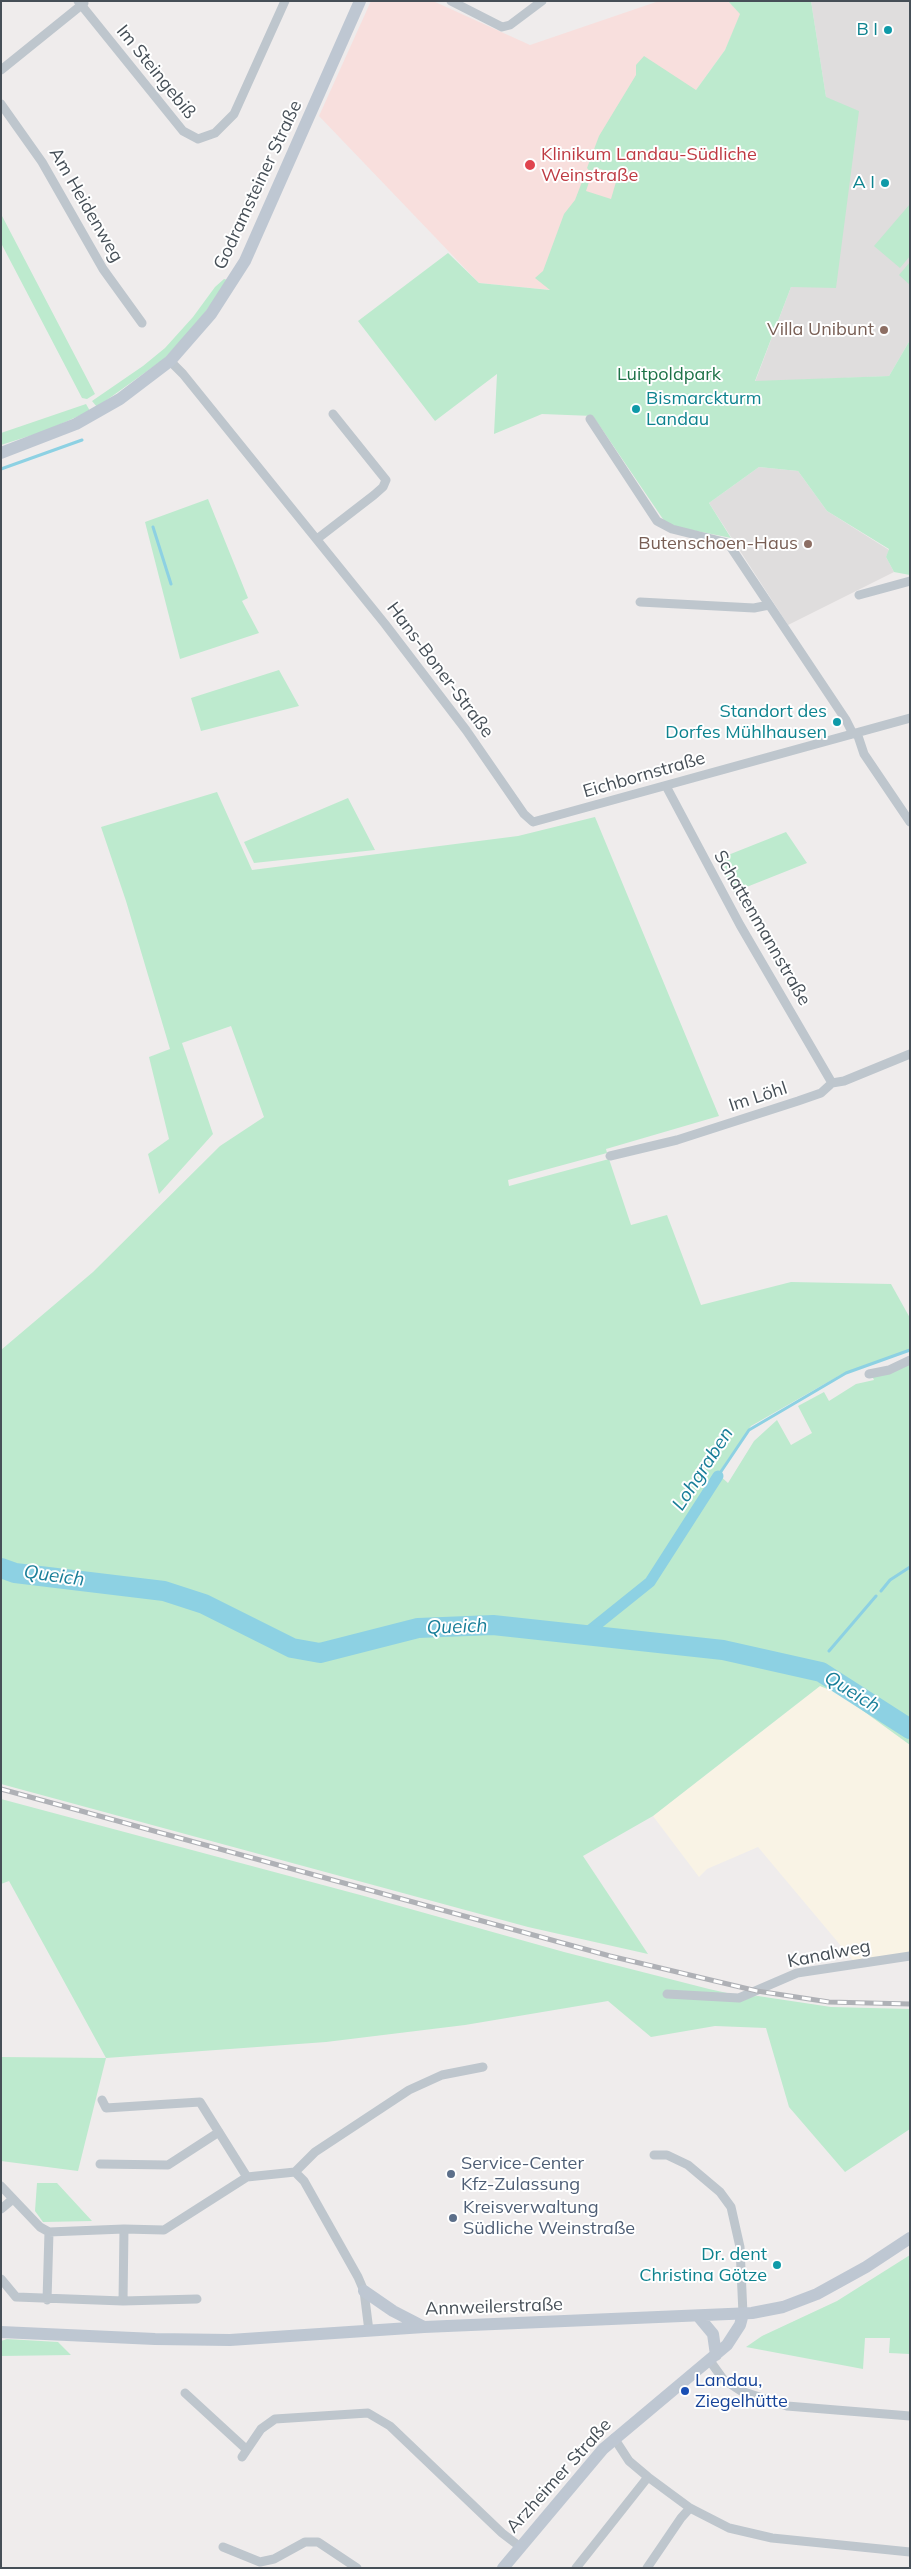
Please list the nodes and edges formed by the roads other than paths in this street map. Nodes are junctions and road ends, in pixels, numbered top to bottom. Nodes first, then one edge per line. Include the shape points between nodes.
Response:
1 (285, 1) edge
2 (360, 1) edge
3 (451, 1) edge
4 (542, 1) edge
5 (82, 3) edge
6 (1, 70) edge
7 (1, 104) edge
8 (142, 323) dead end
9 (170, 361) junction
10 (333, 414) dead end
11 (590, 419) dead end
12 (1, 453) edge
13 (317, 539) junction
14 (910, 581) edge
15 (859, 595) dead end
16 (640, 602) dead end
17 (769, 605) junction
18 (910, 718) edge
19 (855, 734) junction
20 (666, 786) junction
21 (533, 822) joint
22 (910, 822) edge
23 (910, 1054) edge
24 (832, 1083) junction
25 (610, 1156) dead end
26 (910, 1360) edge
27 (869, 1374) dead end
28 (910, 1956) edge
29 (668, 1994) dead end
30 (483, 2067) dead end
31 (102, 2100) dead end
32 (219, 2132) junction
33 (654, 2155) dead end
34 (100, 2164) dead end
35 (295, 2172) junction
36 (246, 2177) junction
37 (1, 2186) edge
38 (13, 2199) junction
39 (1, 2209) edge
40 (124, 2229) junction
41 (50, 2232) junction
42 (910, 2238) edge
43 (1, 2279) edge
44 (364, 2291) junction
45 (197, 2298) dead end
46 (47, 2300) junction
47 (123, 2301) junction
48 (743, 2314) junction
49 (698, 2316) junction
50 (424, 2327) junction
51 (369, 2331) junction
52 (1, 2332) edge
53 (713, 2358) junction
54 (186, 2393) dead end
55 (910, 2416) edge
56 (614, 2438) junction
57 (246, 2448) junction
58 (242, 2457) dead end
59 (648, 2477) junction
60 (690, 2508) junction
61 (519, 2546) junction
62 (223, 2548) dead end
63 (910, 2552) edge
64 (357, 2568) edge
65 (503, 2568) edge
66 (576, 2568) edge
67 (647, 2568) edge

1 - 5 street, Im Steingebiß via 234,114 216,133 198,139 183,131
2 - 9 street, Godramsteiner Straße via 245,261 211,314
3 - 4 street via 502,27
5 - 6 street, Im Steingebiß
7 - 8 street, Am Heidenweg via 42,162 103,269
9 - 12 street, Godramsteiner Straße via 140,385 76,424
9 - 13 street, Hans-Boner-Straße
10 - 13 street via 386,480 378,491
11 - 17 street via 657,521 672,529 728,543
13 - 21 street, Hans-Boner-Straße via 427,678 524,814
14 - 15 street
16 - 17 street via 754,608
17 - 19 street
18 - 19 street, Eichbornstraße
19 - 20 street, Eichbornstraße
19 - 22 street via 864,754
20 - 21 street, Eichbornstraße
20 - 24 street, Schattenmannstraße via 731,910
23 - 24 street, Im Löhl
24 - 25 street, Im Löhl via 821,1093 798,1101 677,1140
26 - 27 street via 889,1370
28 - 29 street, Kanalweg via 797,1973 739,1998
30 - 35 street via 442,2075 409,2090 315,2152
31 - 32 street via 106,2108 200,2102
32 - 34 street via 168,2165
32 - 36 street
33 - 48 street via 667,2155 688,2165 720,2192 731,2207 740,2247
35 - 36 street
35 - 44 street via 311,2194
36 - 40 street via 164,2230
37 - 38 street
38 - 39 street
38 - 41 street via 40,2227
40 - 41 street
40 - 47 street
41 - 46 street
42 - 48 street, Annweilerstraße via 866,2268 817,2294 769,2311
43 - 46 street via 16,2297
44 - 50 street
44 - 51 street
45 - 47 street
46 - 47 street
48 - 49 street, Annweilerstraße
48 - 53 street, Arzheimer Straße via 734,2336
49 - 50 street, Annweilerstraße
49 - 53 street via 713,2334
50 - 51 street, Annweilerstraße
51 - 52 street, Annweilerstraße via 230,2340
53 - 55 street via 727,2383 771,2402 821,2410
53 - 56 street, Arzheimer Straße
54 - 57 street
56 - 59 street via 629,2461
56 - 61 street, Arzheimer Straße
57 - 58 street
57 - 61 street via 261,2429 281,2417 368,2413 390,2426
59 - 60 street
59 - 66 street
60 - 63 street via 728,2528 759,2536
60 - 67 street
61 - 65 street, Arzheimer Straße
62 - 64 street via 260,2562 274,2559 305,2542 318,2542

